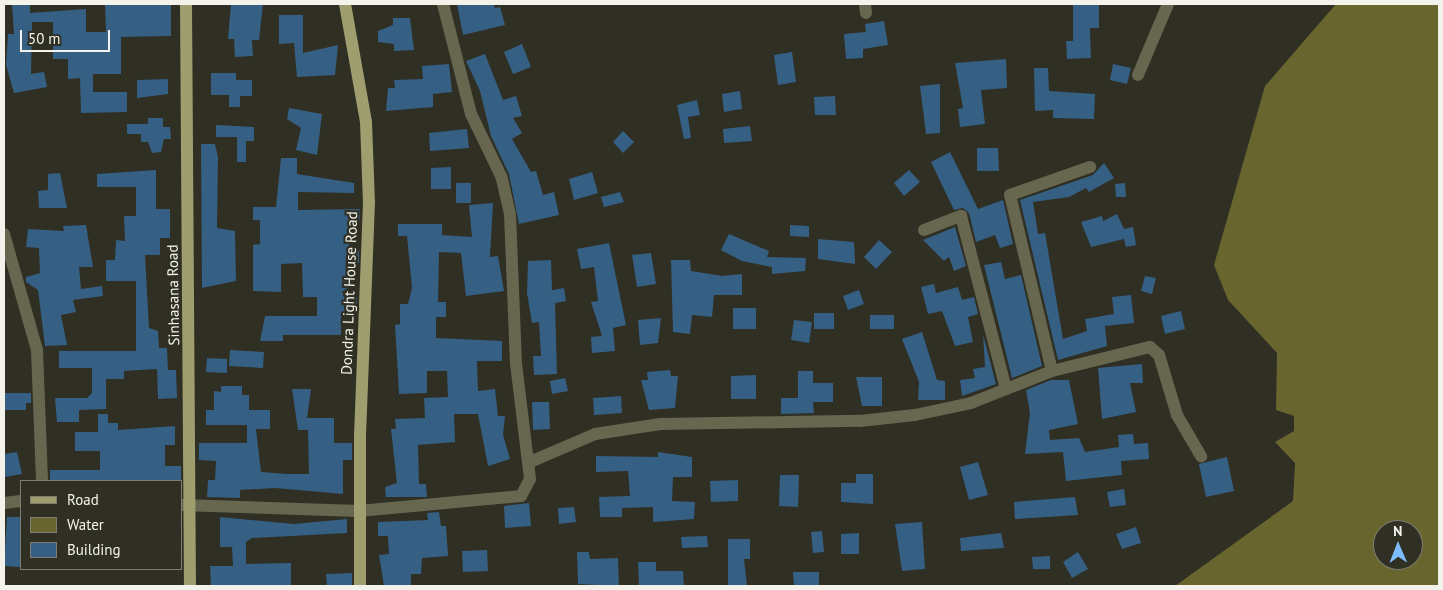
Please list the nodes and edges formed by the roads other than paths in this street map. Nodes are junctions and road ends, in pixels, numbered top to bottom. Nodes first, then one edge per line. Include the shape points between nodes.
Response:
1 (186, 4) edge
2 (345, 4) edge
3 (443, 4) edge
4 (1168, 4) edge
5 (1138, 75) dead end
6 (1090, 167) dead end
7 (924, 230) dead end
8 (4, 234) edge
9 (1052, 371) junction
10 (1006, 389) junction
11 (1201, 456) dead end
12 (530, 462) junction
13 (42, 480) edge
14 (20, 501) edge
15 (4, 503) edge
16 (186, 506) edge
17 (359, 510) junction
18 (190, 586) edge
19 (360, 586) edge

1 - 16 main road, Sinhasana Road
2 - 17 main road, Dondra Light House Road via 366,122 369,202
3 - 12 street via 471,114 501,176 510,214 516,364
4 - 5 street
6 - 9 street via 1010,195
7 - 10 street via 960,216
8 - 13 street via 37,350
9 - 10 street
9 - 11 street via 1150,346 1159,355 1177,415
10 - 12 street via 943,409 860,421 660,424 595,434
12 - 17 street via 530,479 521,496
14 - 15 street
16 - 17 street
16 - 18 main road, Sinhasana Road
17 - 19 main road, Dondra Light House Road

